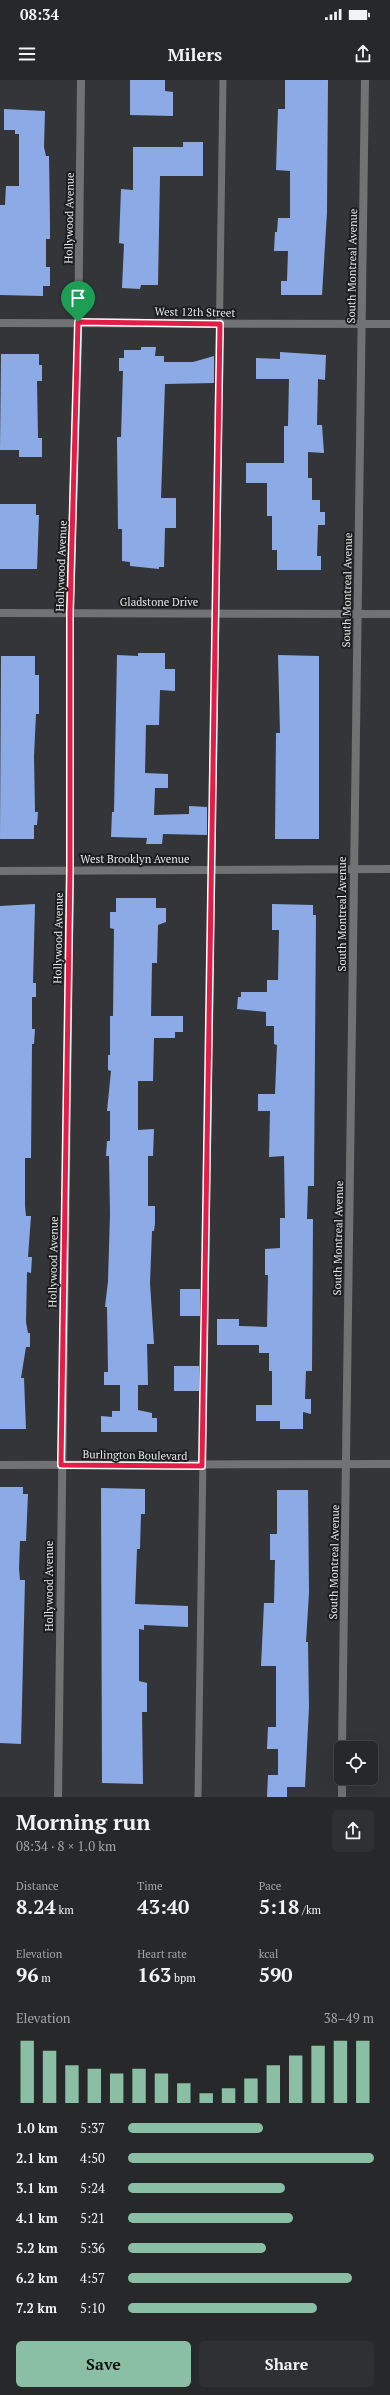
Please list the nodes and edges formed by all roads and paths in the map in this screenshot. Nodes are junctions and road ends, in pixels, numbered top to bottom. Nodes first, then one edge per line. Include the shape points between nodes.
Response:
1 (81, 80) edge
2 (223, 80) edge
3 (365, 80) edge
4 (78, 322) junction
5 (0, 323) edge
6 (220, 324) junction
7 (390, 324) edge
8 (362, 325) junction
9 (70, 612) junction
10 (0, 613) edge
11 (214, 614) junction
12 (390, 614) edge
13 (357, 615) junction
14 (353, 869) junction
15 (390, 869) edge
16 (70, 870) junction
17 (211, 870) junction
18 (0, 871) edge
19 (390, 1464) edge
20 (0, 1465) edge
21 (61, 1465) junction
22 (346, 1465) junction
23 (202, 1466) junction
24 (342, 1741) edge
25 (342, 1785) edge
26 (58, 1797) edge
27 (198, 1797) edge
28 (342, 1797) edge

1 - 4 street, Hollywood Avenue
2 - 6 lane
3 - 8 street, South Montreal Avenue
4 - 5 street, West 12th Street
4 - 6 street, West 12th Street
4 - 9 street, Hollywood Avenue
6 - 8 street, West 12th Street
6 - 11 lane
7 - 8 street, West 12th Street
8 - 13 street, South Montreal Avenue
9 - 10 street, Gladstone Drive
9 - 11 street, Gladstone Drive
9 - 16 street, Hollywood Avenue
11 - 13 street, Gladstone Drive
11 - 17 lane
12 - 13 street, Gladstone Drive
13 - 14 street, South Montreal Avenue
14 - 15 street, West Brooklyn Avenue
14 - 17 street, West Brooklyn Avenue
14 - 22 street, South Montreal Avenue
16 - 17 street, West Brooklyn Avenue
16 - 18 street, West Brooklyn Avenue
16 - 21 street, Hollywood Avenue
17 - 23 lane
19 - 22 street, Burlington Boulevard
20 - 21 street, Burlington Boulevard
21 - 23 street, Burlington Boulevard
21 - 26 street, Hollywood Avenue
22 - 23 street, Burlington Boulevard
22 - 24 street, South Montreal Avenue
23 - 27 lane
25 - 28 street

